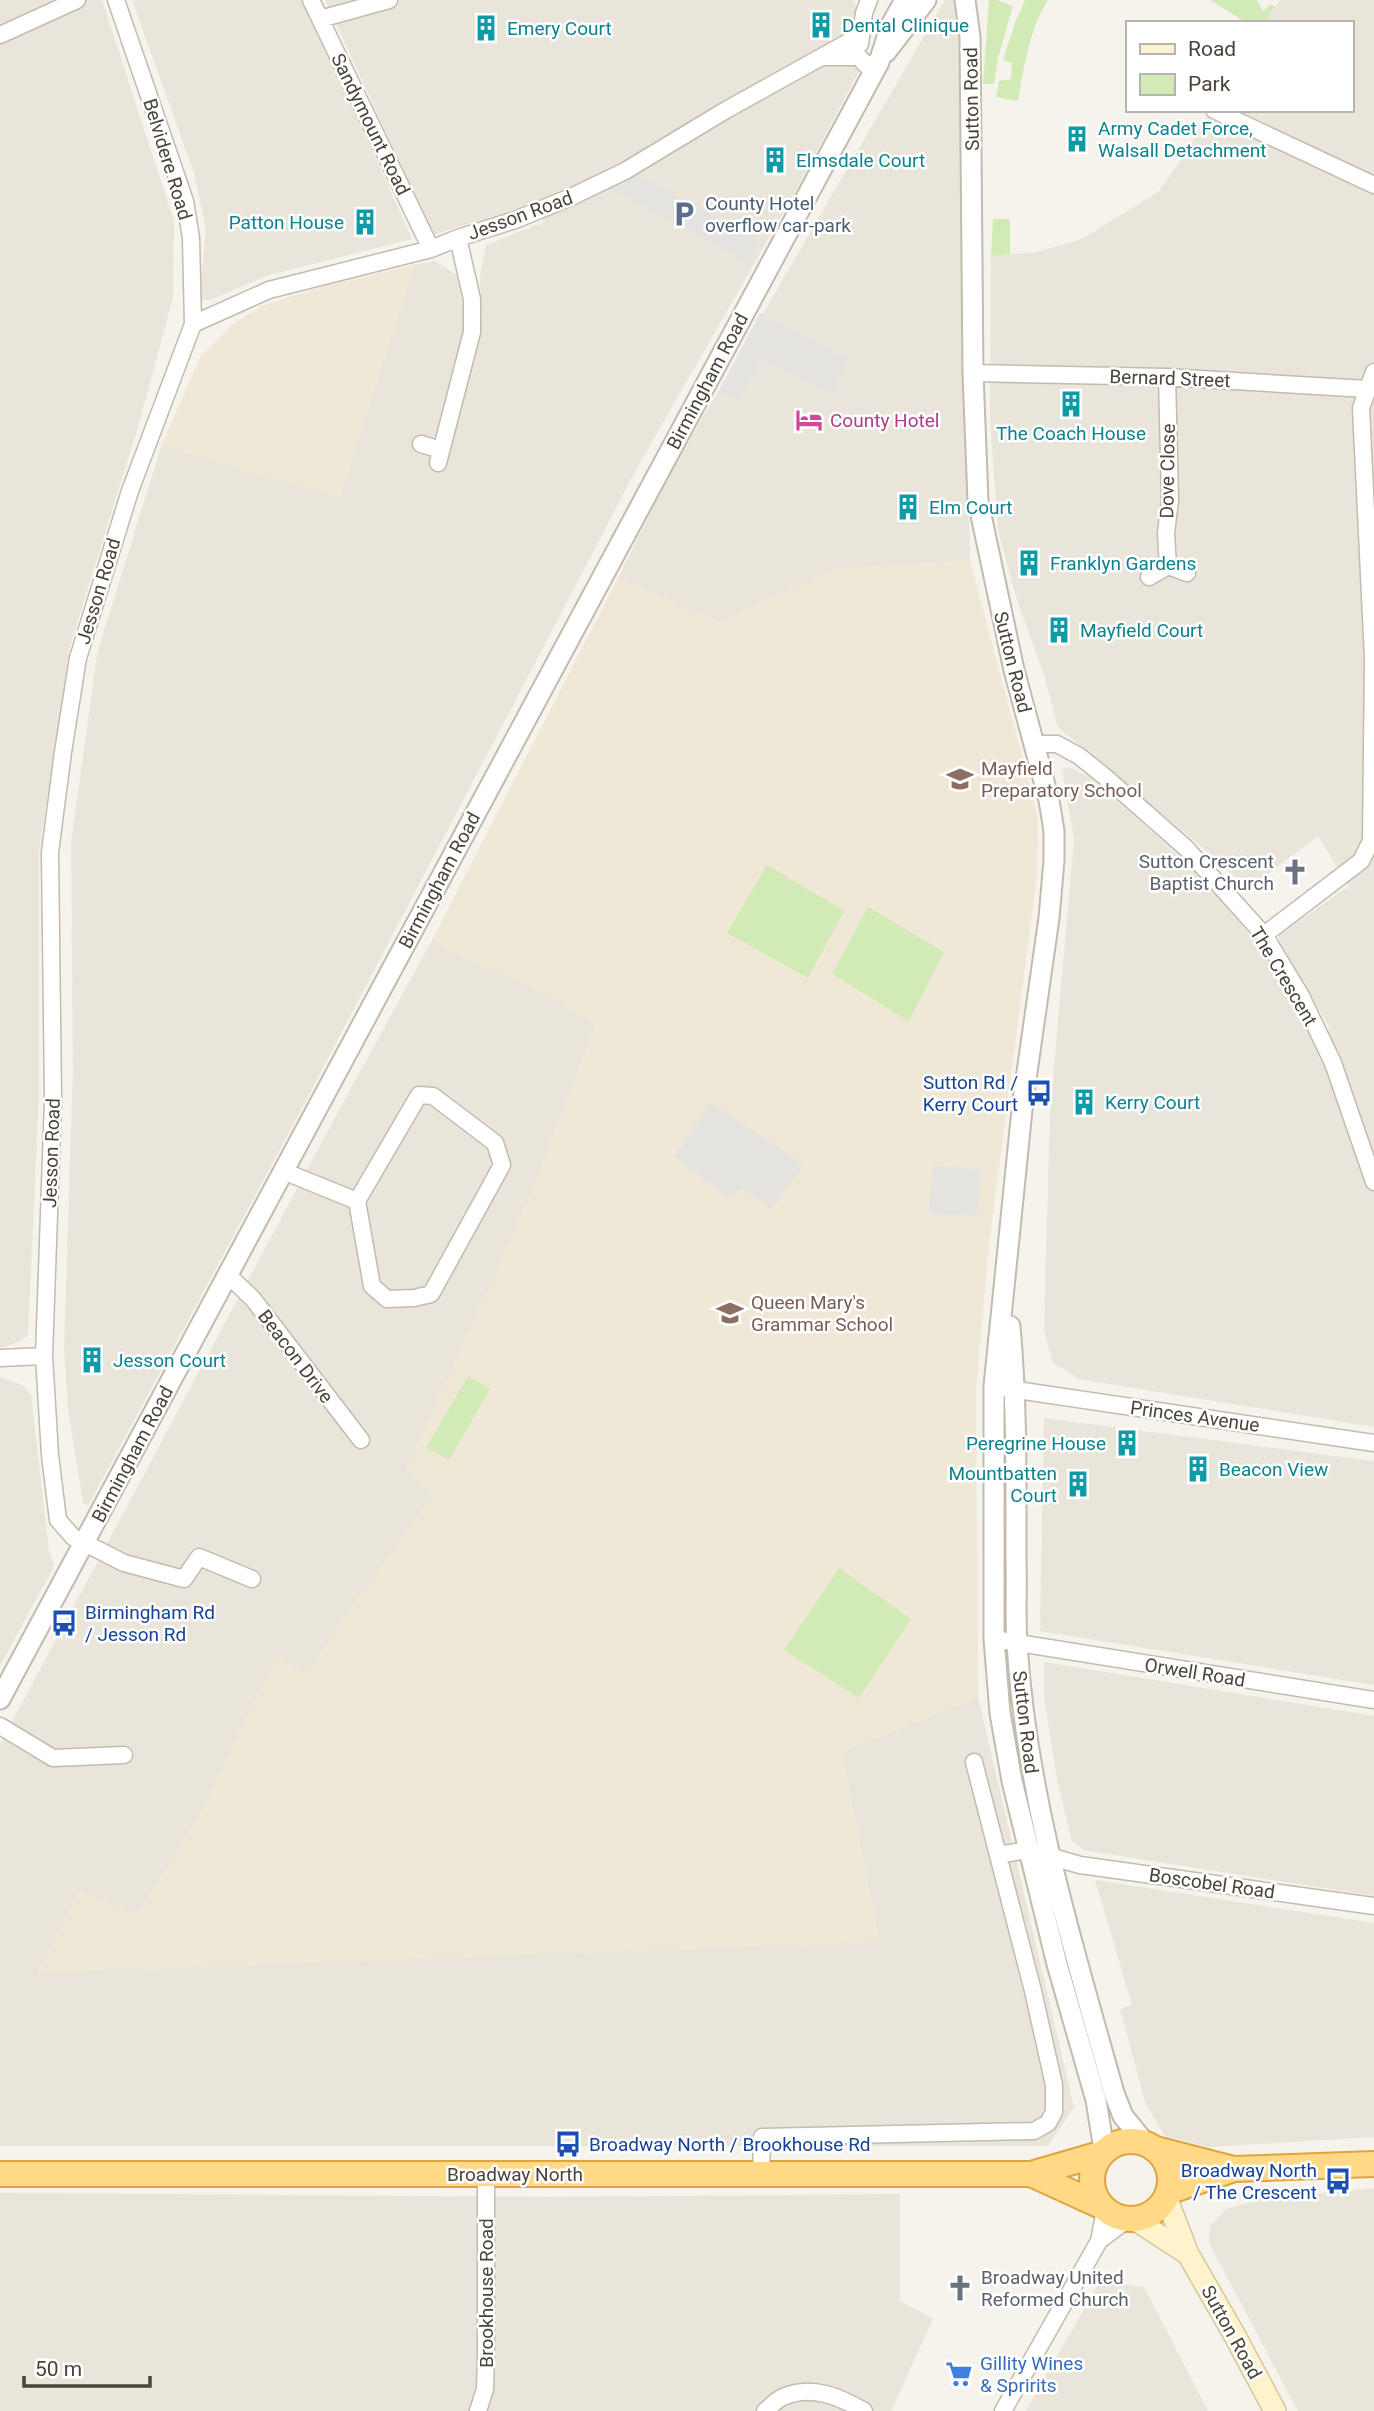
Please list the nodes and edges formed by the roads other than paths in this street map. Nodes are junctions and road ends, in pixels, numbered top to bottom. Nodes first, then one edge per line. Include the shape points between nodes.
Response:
1 (77, 0) edge
2 (116, 0) edge
3 (311, 0) edge
4 (389, 0) edge
5 (905, 0) edge
6 (926, 0) edge
7 (965, 0) edge
8 (977, 0) edge
9 (865, 4) edge
10 (320, 19) junction
11 (0, 35) edge
12 (861, 35) junction
13 (971, 37) junction
14 (821, 57) junction
15 (859, 57) junction
16 (878, 62) junction
17 (1218, 112) edge
18 (1374, 185) edge
19 (458, 238) junction
20 (430, 249) junction
21 (193, 324) junction
22 (1374, 372) edge
23 (973, 373) junction
24 (1167, 377) junction
25 (1367, 389) junction
26 (421, 444) dead end
27 (1369, 484) edge
28 (1168, 566) junction
29 (1187, 573) dead end
30 (1149, 577) dead end
31 (1374, 658) edge
32 (1034, 744) junction
33 (1368, 863) edge
34 (1264, 935) junction
35 (283, 1171) junction
36 (1374, 1182) edge
37 (357, 1201) junction
38 (228, 1275) junction
39 (1006, 1283) junction
40 (44, 1356) junction
41 (0, 1358) edge
42 (994, 1386) junction
43 (1016, 1389) junction
44 (361, 1440) dead end
45 (1374, 1443) edge
46 (84, 1543) junction
47 (252, 1579) dead end
48 (995, 1639) junction
49 (1017, 1643) junction
50 (0, 1699) edge
51 (1374, 1700) edge
52 (0, 1726) edge
53 (124, 1755) dead end
54 (974, 1762) dead end
55 (1028, 1850) junction
56 (998, 1855) junction
57 (1050, 1856) junction
58 (1374, 1906) edge
59 (1150, 2146) junction
60 (1102, 2152) junction
61 (1374, 2164) edge
62 (1234, 2169) junction
63 (761, 2173) junction
64 (0, 2174) edge
65 (1031, 2174) junction
66 (486, 2175) junction
67 (1167, 2195) junction
68 (1103, 2208) junction
69 (1131, 2219) junction
70 (1099, 2241) junction
71 (1188, 2255) junction
72 (478, 2411) edge
73 (765, 2411) edge
74 (864, 2411) edge
75 (1003, 2411) edge
76 (1275, 2411) edge

1 - 11 street
2 - 21 street, Belvidere Road via 185,201 191,238
3 - 10 street, Sandymount Road
4 - 10 street
5 - 16 street, Birmingham Road
6 - 16 street, Birmingham Road
7 - 13 street, Sutton Road
8 - 13 street, Sutton Road
9 - 12 street
10 - 20 street, Sandymount Road
12 - 14 street, Jesson Road
12 - 15 street
13 - 23 street, Sutton Road
14 - 15 street, Jesson Road
14 - 19 street, Jesson Road via 625,171 516,220
15 - 16 street, Jesson Road via 866,65
16 - 35 street, Birmingham Road
17 - 18 street
19 - 20 street, Jesson Road
19 - 26 street via 472,299 472,332 440,456
20 - 21 street, Jesson Road via 270,290
21 - 40 street, Jesson Road via 130,491 78,658 63,752 50,852 53,1100
22 - 25 street
23 - 24 street, Bernard Street
23 - 32 street, Sutton Road via 978,501
24 - 25 street, Bernard Street
24 - 28 street, Dove Close
25 - 27 street via 1361,408
27 - 31 street
28 - 29 street
28 - 30 street
31 - 33 street
32 - 34 street, The Crescent via 1057,744 1104,776 1186,848
32 - 39 street, Sutton Road via 1049,800 1054,860 1023,1100
33 - 34 street
34 - 36 street, The Crescent via 1301,996 1333,1063
35 - 37 street
35 - 38 street, Birmingham Road
37 - 37 street via 419,1096 433,1096 495,1143 499,1151 502,1165 431,1294 387,1299 372,1286
38 - 44 street, Beacon Drive via 253,1299
38 - 46 street, Birmingham Road
39 - 42 street, Sutton Road
39 - 43 street, Sutton Road
40 - 41 street
40 - 46 street, Jesson Road via 58,1520
42 - 43 street, Princes Avenue
42 - 48 street, Sutton Road
43 - 45 street, Princes Avenue
43 - 49 street, Sutton Road
46 - 47 street, Jesson Road via 124,1563 184,1579 199,1557
46 - 50 street, Birmingham Road
48 - 49 street, Orwell Road
48 - 55 street, Sutton Road via 1000,1713
49 - 51 street, Orwell Road
49 - 57 street, Sutton Road via 1024,1717
52 - 53 street via 53,1758
54 - 56 street
55 - 56 street
55 - 57 street, Boscobel Road
55 - 60 street, Sutton Road via 1096,2100
56 - 63 street via 1054,2085 1054,2112 1048,2123 1034,2131 762,2137
57 - 58 street, Boscobel Road via 1080,1865
57 - 59 street, Sutton Road via 1114,2093 1123,2116
59 - 60 highway via 1128,2140
59 - 62 highway
59 - 67 highway via 1165,2159 1170,2171
60 - 65 highway, Broadway North
60 - 68 highway via 1092,2171 1092,2190
61 - 62 highway
62 - 67 highway
63 - 65 highway, Broadway North
63 - 66 highway, Broadway North
64 - 66 highway, Broadway North
65 - 68 highway, Broadway North
66 - 72 street, Brookhouse Road via 486,2365
67 - 69 highway via 1153,2213
67 - 71 main road, Sutton Road
68 - 69 highway via 1116,2217
68 - 70 street
69 - 70 street
69 - 71 main road, Sutton Road
70 - 75 street
71 - 76 main road, Sutton Road
73 - 74 street via 783,2397 816,2391

